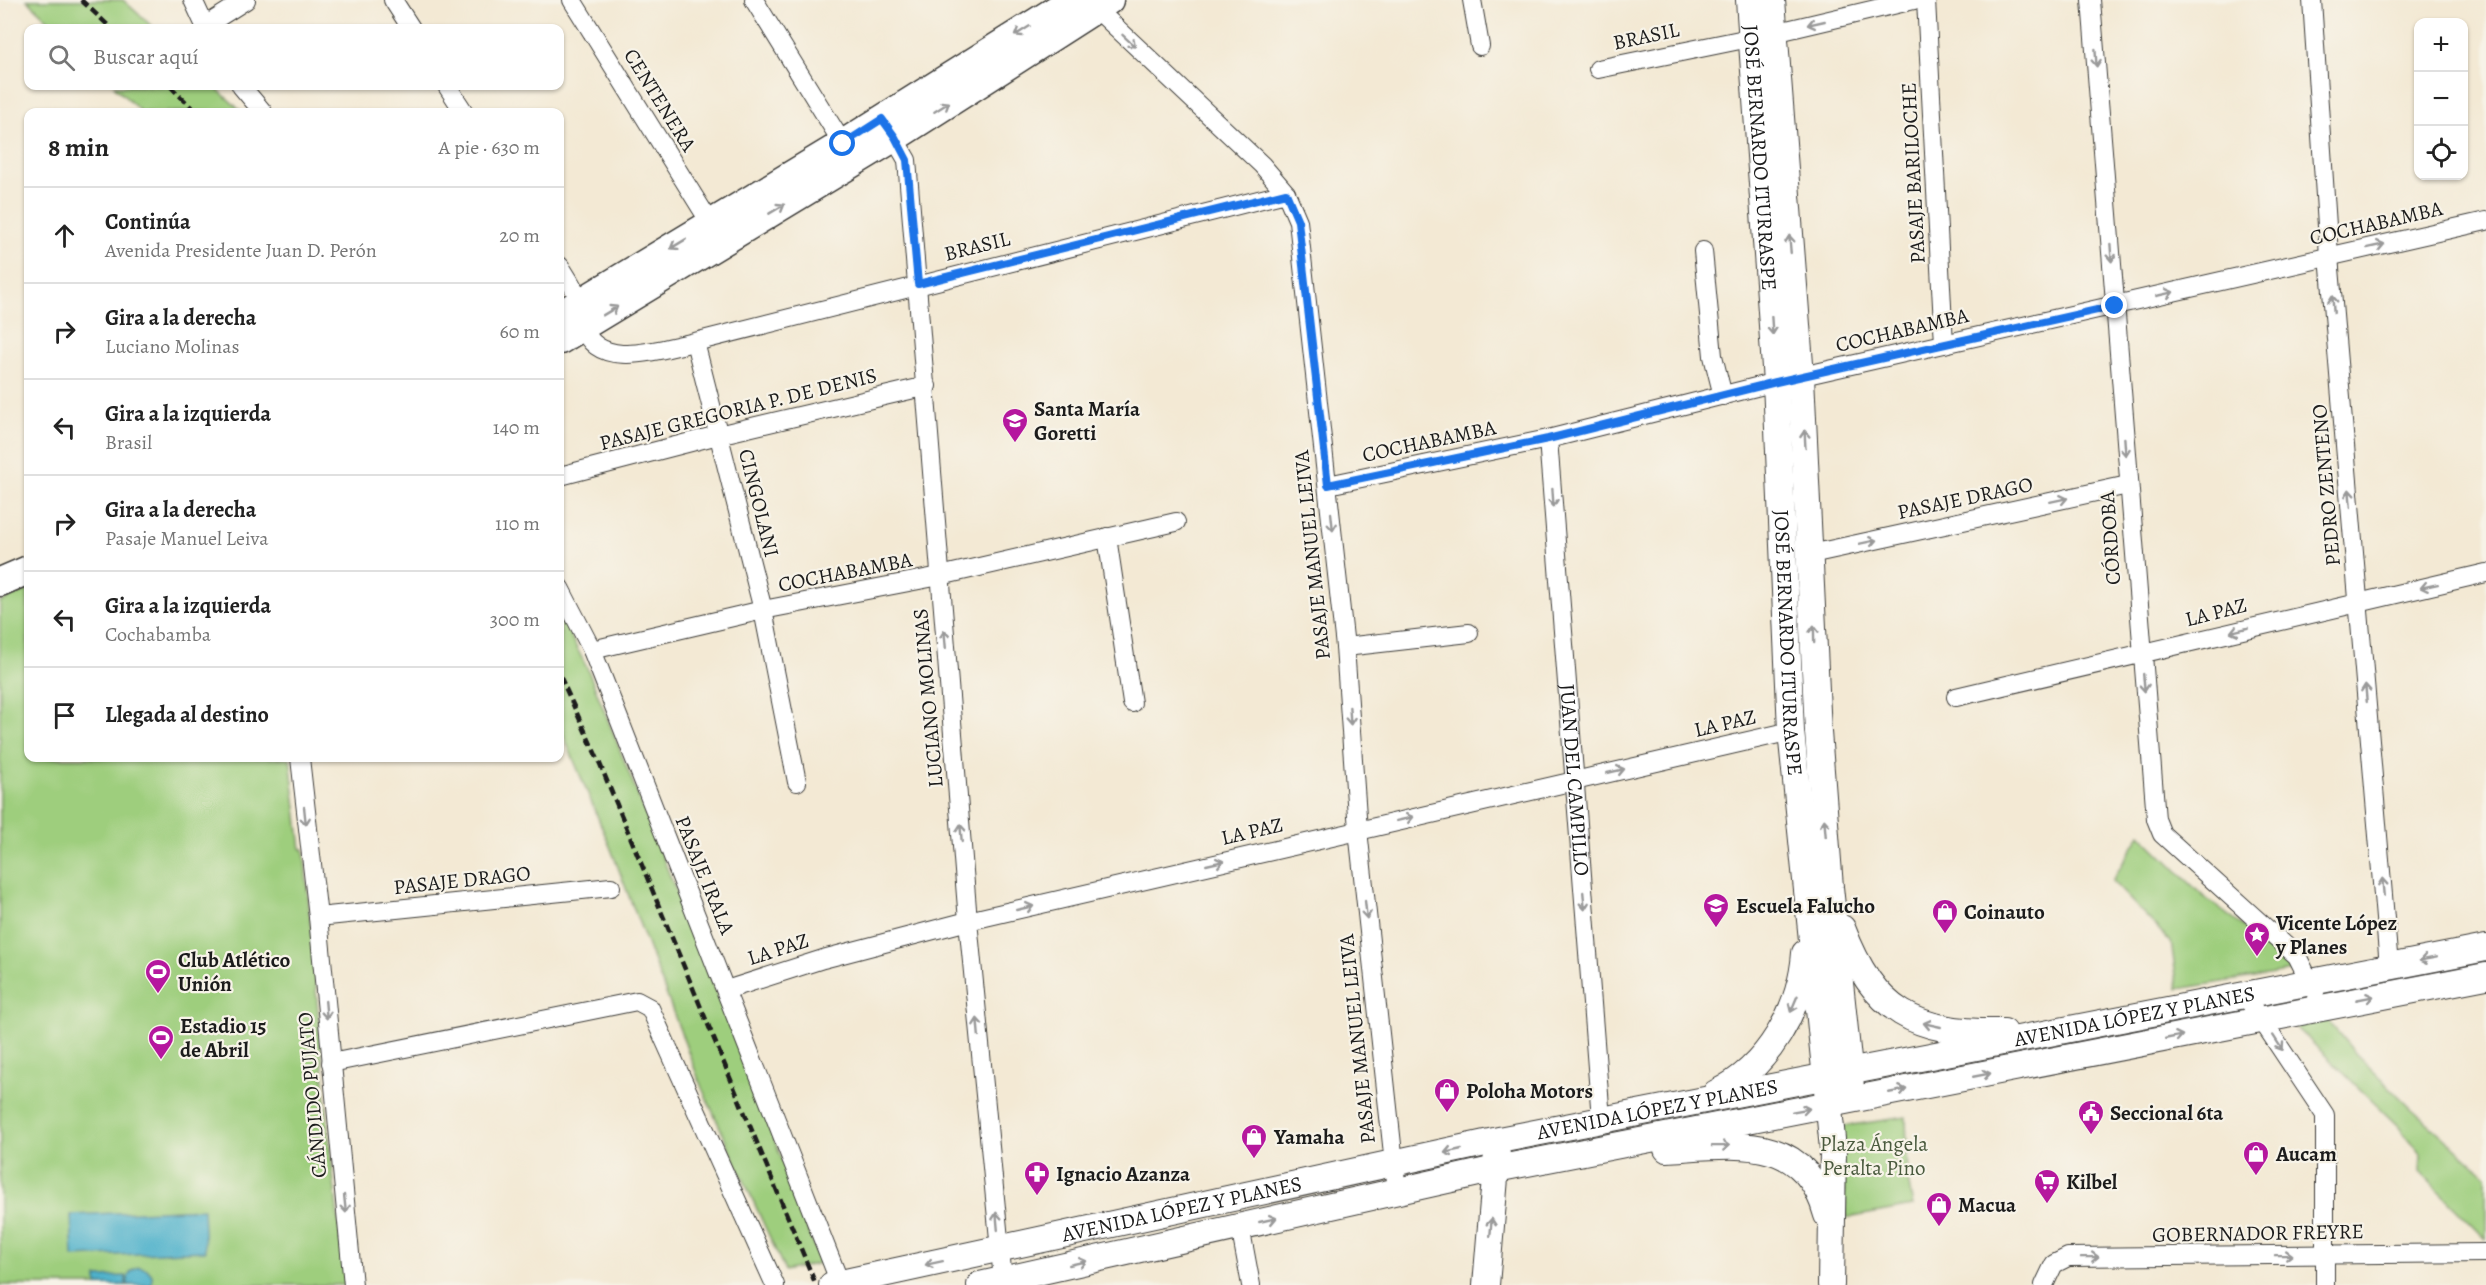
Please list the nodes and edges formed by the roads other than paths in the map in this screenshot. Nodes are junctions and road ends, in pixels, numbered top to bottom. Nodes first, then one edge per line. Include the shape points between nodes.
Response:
1 (193, 0) edge
2 (246, 0) edge
3 (393, 0) edge
4 (572, 0) edge
5 (754, 0) edge
6 (1472, 0) edge
7 (1749, 0) edge
8 (1772, 0) edge
9 (1914, 0) edge
10 (1926, 0) edge
11 (2091, 0) edge
12 (2312, 0) edge
13 (1091, 2) edge
14 (204, 24) edge
15 (210, 24) edge
16 (408, 24) edge
17 (1763, 35) junction
18 (1480, 46) dead end
19 (1598, 69) dead end
20 (245, 90) edge
21 (450, 90) edge
22 (260, 108) edge
23 (461, 108) edge
24 (889, 128) junction
25 (843, 144) junction
26 (1286, 193) junction
27 (2486, 220) edge
28 (711, 224) junction
29 (1703, 250) dead end
30 (2329, 256) junction
31 (918, 284) junction
32 (564, 286) edge
33 (2115, 306) junction
34 (571, 321) edge
35 (695, 342) junction
36 (1944, 344) junction
37 (1801, 377) junction
38 (1776, 382) junction
39 (927, 386) junction
40 (1723, 396) junction
41 (718, 435) junction
42 (1548, 439) junction
43 (564, 475) edge
44 (1328, 485) junction
45 (2128, 485) junction
46 (1176, 522) dead end
47 (1107, 537) junction
48 (1811, 554) junction
49 (24, 572) edge
50 (2486, 573) edge
51 (940, 576) junction
52 (0, 582) edge
53 (564, 596) edge
54 (2358, 601) junction
55 (763, 610) junction
56 (1469, 633) dead end
57 (1345, 647) junction
58 (592, 650) junction
59 (2142, 653) junction
60 (1956, 697) dead end
61 (1132, 703) dead end
62 (1791, 731) junction
63 (300, 762) edge
64 (1574, 781) junction
65 (797, 782) dead end
66 (1358, 830) junction
67 (1819, 885) junction
68 (610, 887) dead end
69 (318, 917) junction
70 (968, 921) junction
71 (2486, 948) edge
72 (2389, 966) junction
73 (2486, 976) edge
74 (2311, 981) junction
75 (726, 990) junction
76 (2245, 995) junction
77 (2321, 1007) junction
78 (2263, 1019) junction
79 (2073, 1028) junction
80 (331, 1063) junction
81 (1837, 1075) junction
82 (1696, 1102) junction
83 (1841, 1102) junction
84 (1602, 1119) junction
85 (1499, 1140) junction
86 (1558, 1156) junction
87 (1393, 1164) junction
88 (1496, 1169) junction
89 (1397, 1191) junction
90 (1240, 1227) junction
91 (1832, 1236) junction
92 (999, 1249) junction
93 (2486, 1253) edge
94 (2325, 1255) junction
95 (992, 1282) edge
96 (836, 1284) edge
97 (2044, 1284) edge
98 (353, 1285) edge
99 (775, 1285) edge
100 (1251, 1285) edge
101 (1486, 1285) edge
102 (1831, 1285) edge
103 (2325, 1285) edge

1 - 14 street
2 - 15 street
3 - 16 street
4 - 28 street, CENTENERA
5 - 25 street
6 - 18 street
7 - 17 main road, JOSÉ BERNARDO ITURRASPE
8 - 17 main road, JOSÉ BERNARDO ITURRASPE
9 -> 17 street, BRASIL
10 - 36 street, PASAJE BARILOCHE
11 -> 33 street, CÓRDOBA
12 - 30 street, PEDRO ZENTENO
13 - 24 main road
13 -> 26 street, PASAJE MANUEL LEIVA via 1262,165
17 - 19 street, BRASIL
37 -> 17 main road, JOSÉ BERNARDO ITURRASPE
17 -> 38 main road, JOSÉ BERNARDO ITURRASPE
20 - 22 street
21 - 23 street
24 - 25 main road
24 - 31 street, LUCIANO MOLINAS via 907,160
34 -> 24 main road
25 - 28 main road
26 - 31 street, BRASIL
26 - 44 street, PASAJE MANUEL LEIVA via 1298,221
30 -> 27 street, COCHABAMBA
28 -> 34 main road
29 - 40 street via 1713,356
33 -> 30 street, COCHABAMBA
54 -> 30 street, PEDRO ZENTENO
31 - 35 street, BRASIL
31 - 39 street, LUCIANO MOLINAS
32 - 34 street, BRASIL
33 - 36 street, COCHABAMBA
33 -> 45 street, CÓRDOBA
34 - 35 street, BRASIL via 596,345 626,356
35 - 41 street, CINGOLANI
36 - 37 street, COCHABAMBA
37 - 38 street, COCHABAMBA
48 -> 37 main road, JOSÉ BERNARDO ITURRASPE
38 - 40 street, COCHABAMBA
38 - 62 main road, JOSÉ BERNARDO ITURRASPE
39 - 41 street, PASAJE GREGORIA P. DE DENIS
39 - 51 street, LUCIANO MOLINAS
40 - 42 street, COCHABAMBA
41 - 43 street, PASAJE GREGORIA P. DE DENIS
41 - 55 street, CINGOLANI
42 - 44 street, COCHABAMBA
42 -> 64 street, JUAN DEL CAMPILLO
44 -> 57 street, PASAJE MANUEL LEIVA
48 -> 45 street, PASAJE DRAGO
45 - 59 street, CÓRDOBA
46 - 47 street, COCHABAMBA
47 - 51 street, COCHABAMBA
47 - 61 street
67 -> 48 main road, JOSÉ BERNARDO ITURRASPE
49 - 52 main road
50 -> 54 street, LA PAZ
51 - 55 street, COCHABAMBA
70 -> 51 street, LUCIANO MOLINAS
53 - 58 street, PASAJE IRALA
54 -> 59 street, LA PAZ
72 -> 54 street, PEDRO ZENTENO
55 - 58 street, COCHABAMBA
55 - 65 street, CINGOLANI
56 - 57 street
57 -> 66 street, PASAJE MANUEL LEIVA
58 - 75 street, PASAJE IRALA
59 - 60 street, LA PAZ
59 -> 74 street, CÓRDOBA via 2156,819 2162,834 2298,956
64 -> 62 street, LA PAZ
62 - 67 main road, JOSÉ BERNARDO ITURRASPE
63 -> 69 street, CÁNDIDO PUJATO
66 -> 64 street, LA PAZ
64 -> 84 street, JUAN DEL CAMPILLO
70 -> 66 street, LA PAZ
66 -> 87 street, PASAJE MANUEL LEIVA
79 -> 67 main road via 1978,1032 1941,1028 1906,1018 1885,1002 1863,974
67 - 81 main road, JOSÉ BERNARDO ITURRASPE
67 -> 82 main road via 1803,973 1786,1021 1745,1074
68 - 69 street, PASAJE DRAGO
69 -> 80 street, CÁNDIDO PUJATO
70 - 75 street, LA PAZ via 823,959
92 -> 70 street, LUCIANO MOLINAS
71 -> 72 main road, AVENIDA LÓPEZ Y PLANES
72 - 74 main road, AVENIDA LÓPEZ Y PLANES
77 -> 73 main road, AVENIDA LÓPEZ Y PLANES
74 - 76 main road, AVENIDA LÓPEZ Y PLANES
74 - 77 street, CÓRDOBA
75 - 96 street, PASAJE IRALA
76 - 78 street
76 - 79 main road, AVENIDA LÓPEZ Y PLANES
77 - 78 main road, AVENIDA LÓPEZ Y PLANES
83 -> 78 main road, AVENIDA LÓPEZ Y PLANES
78 -> 94 street via 2325,1115
79 - 81 main road, AVENIDA LÓPEZ Y PLANES
80 -> 98 street, CÁNDIDO PUJATO
80 - 99 street via 637,1001 650,1008
81 - 82 main road, AVENIDA LÓPEZ Y PLANES
81 - 83 main road, JOSÉ BERNARDO ITURRASPE
82 - 84 main road, AVENIDA LÓPEZ Y PLANES
86 -> 83 main road, AVENIDA LÓPEZ Y PLANES
83 - 91 main road, JOSÉ BERNARDO ITURRASPE via 1833,1149
84 - 85 main road, AVENIDA LÓPEZ Y PLANES
85 -> 87 main road, AVENIDA LÓPEZ Y PLANES
85 - 88 main road
86 - 88 main road, AVENIDA LÓPEZ Y PLANES
86 -> 91 main road via 1711,1147 1767,1150 1794,1162 1814,1181
87 - 89 street, PASAJE MANUEL LEIVA
87 - 92 main road, AVENIDA LÓPEZ Y PLANES
88 - 89 main road, AVENIDA LÓPEZ Y PLANES
101 -> 88 main road
90 -> 89 main road, AVENIDA LÓPEZ Y PLANES
95 -> 90 main road, AVENIDA LÓPEZ Y PLANES
90 - 100 street
91 - 102 main road, JOSÉ BERNARDO ITURRASPE
92 - 95 street, LUCIANO MOLINAS
92 -> 96 main road, AVENIDA LÓPEZ Y PLANES
93 - 94 street, GOBERNADOR FREYRE
97 -> 94 street, GOBERNADOR FREYRE via 2054,1264 2068,1257
94 - 103 street

